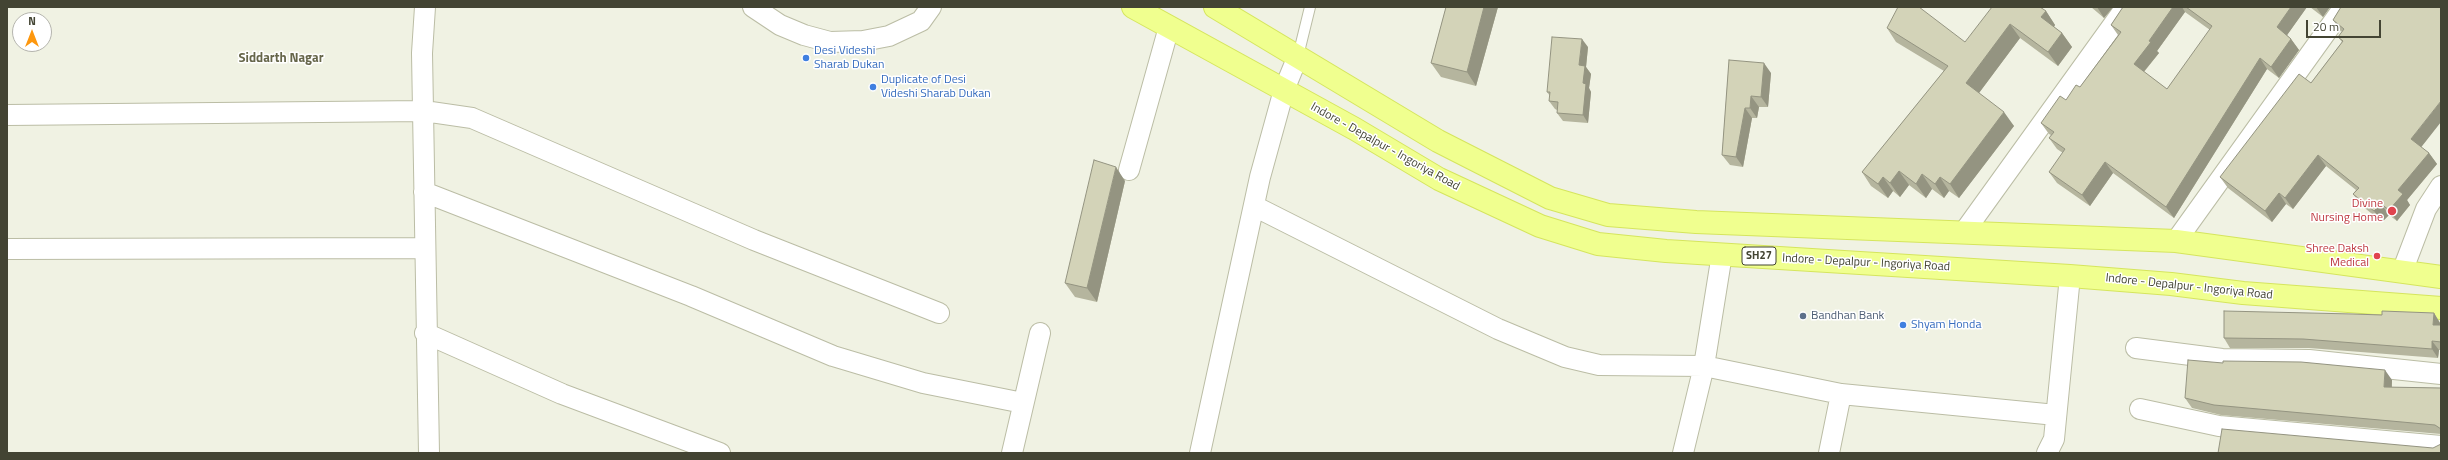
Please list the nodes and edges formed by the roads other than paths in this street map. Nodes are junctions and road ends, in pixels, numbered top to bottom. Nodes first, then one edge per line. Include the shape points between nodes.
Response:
1 (425, 7) edge
2 (753, 7) edge
3 (931, 7) edge
4 (1133, 7) edge
5 (1215, 7) edge
6 (1310, 7) edge
7 (2126, 7) edge
8 (2344, 7) edge
9 (1169, 27) junction
10 (1298, 56) junction
11 (1284, 90) junction
12 (424, 111) junction
13 (7, 115) edge
14 (1129, 170) dead end
15 (2441, 186) edge
16 (424, 192) junction
17 (1254, 206) junction
18 (1964, 232) junction
19 (2176, 241) junction
20 (424, 248) junction
21 (7, 249) edge
22 (1722, 254) junction
23 (2402, 272) junction
24 (2070, 276) junction
25 (2441, 277) edge
26 (2441, 308) edge
27 (939, 313) dead end
28 (1040, 333) dead end
29 (426, 334) junction
30 (2136, 348) dead end
31 (1704, 366) junction
32 (2441, 374) edge
33 (1841, 394) junction
34 (1024, 403) junction
35 (2140, 409) dead end
36 (2056, 415) junction
37 (2441, 446) edge
38 (429, 453) edge
39 (720, 453) edge
40 (1012, 453) edge
41 (1200, 453) edge
42 (1683, 453) edge
43 (1829, 453) edge
44 (2047, 453) edge

1 - 12 street via 422,53
2 - 3 street via 780,25 830,42 862,41 889,36 921,21
4 - 9 main road, Indore - Depalpur - Ingoriya Road / SH27
5 - 10 main road
6 - 10 lane
7 - 18 street
8 - 19 street
9 - 11 main road, Indore - Depalpur - Ingoriya Road / SH27
9 - 14 street
10 - 11 street
10 - 18 main road via 1438,141 1550,198 1608,215 1696,222
11 - 17 street
11 - 22 main road, Indore - Depalpur - Ingoriya Road / SH27 via 1439,179 1540,226 1598,244
12 - 13 street
12 - 16 street
12 - 27 street via 484,123 754,240
15 - 23 street via 2426,209
16 - 20 street
16 - 34 street via 691,296 833,356 923,383
17 - 31 street via 1498,329 1565,357 1599,364
17 - 41 street
18 - 19 main road
19 - 23 main road
20 - 21 street
20 - 29 street
22 - 24 main road, Indore - Depalpur - Ingoriya Road / SH27
22 - 31 street
23 - 25 main road
24 - 26 main road, Indore - Depalpur - Ingoriya Road / SH27 via 2243,293
24 - 36 street
28 - 34 street
29 - 38 street
29 - 39 street via 562,394
30 - 32 street via 2222,359 2308,360
31 - 33 street
31 - 42 street
33 - 36 street
33 - 43 street
34 - 40 street
35 - 37 street via 2219,426
36 - 44 street via 2054,440

